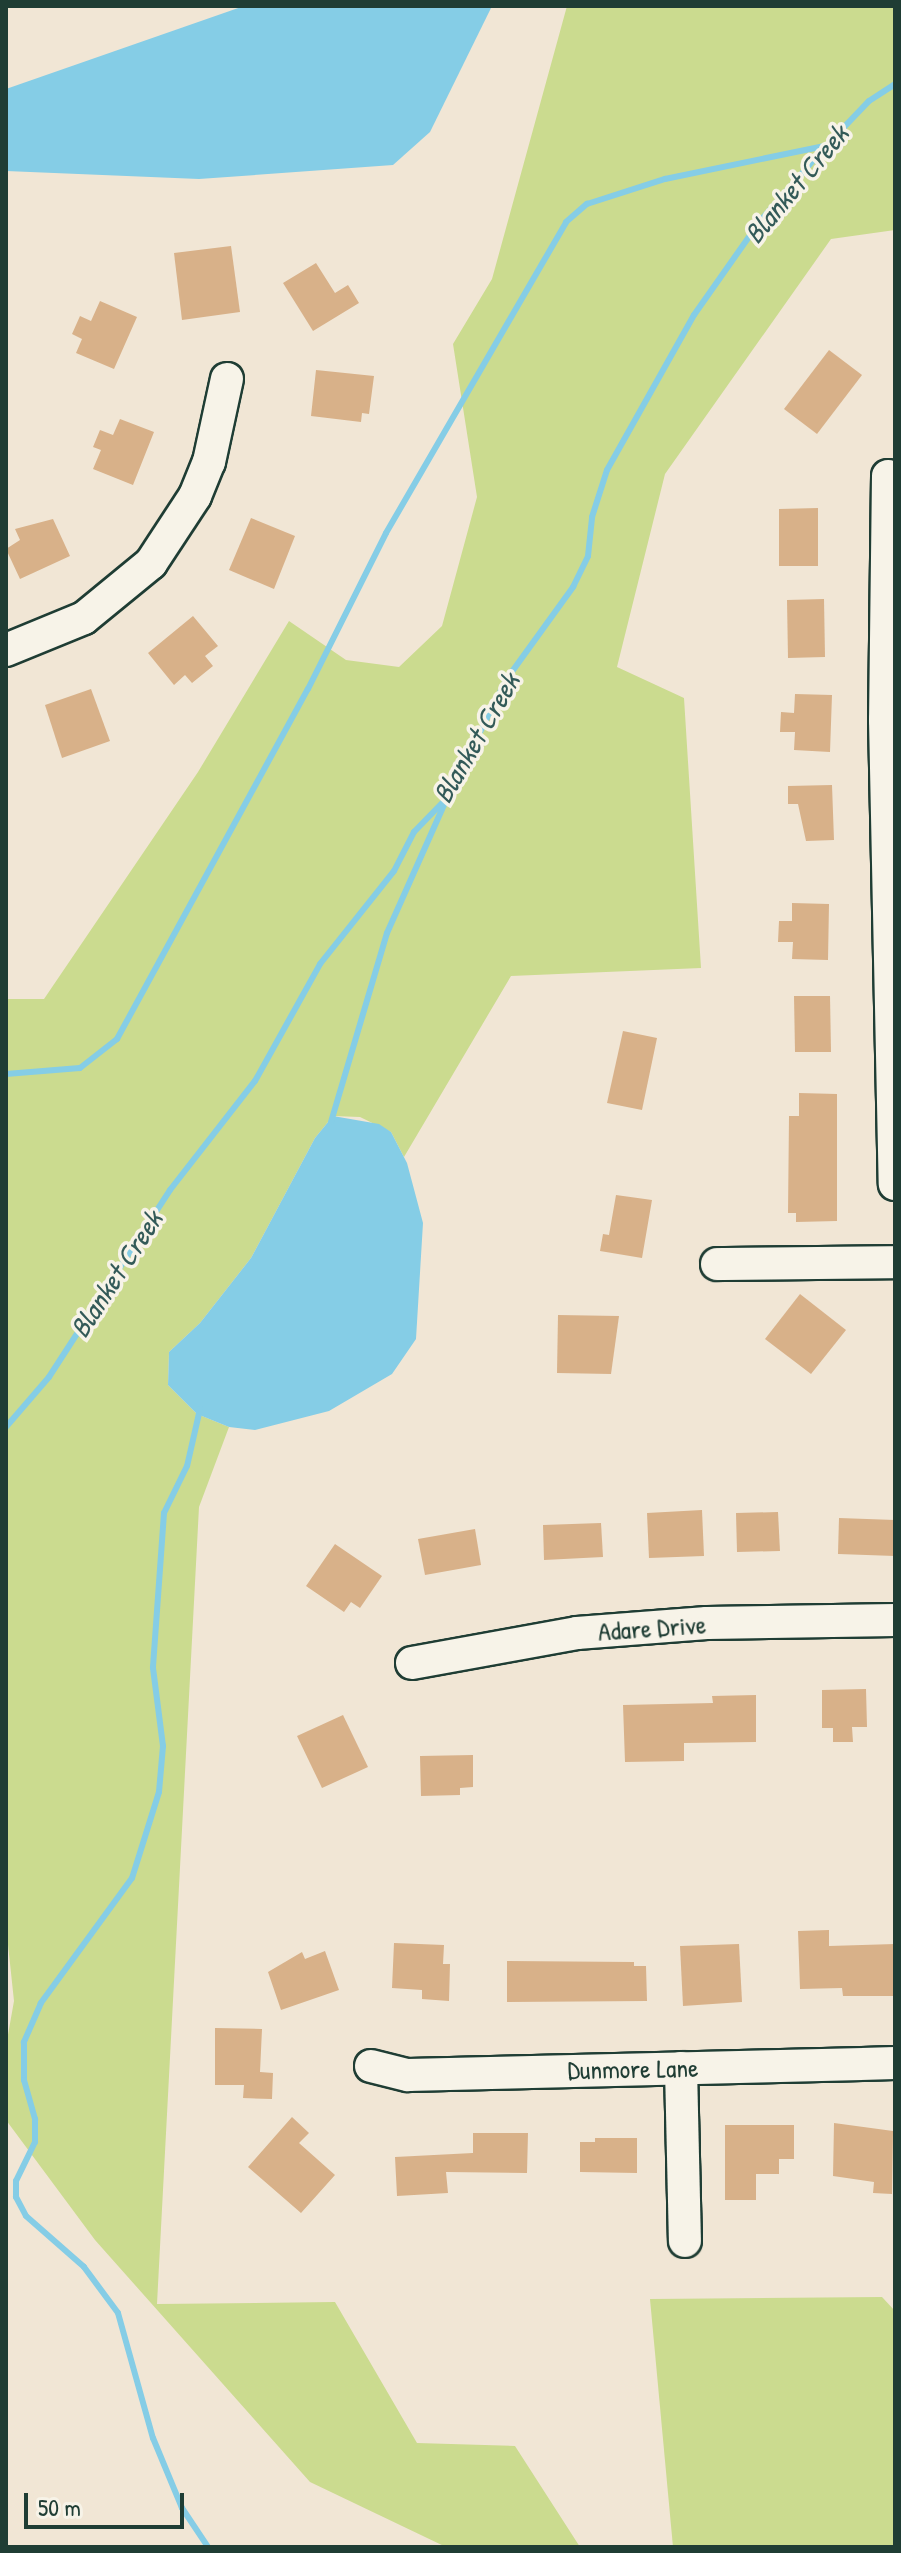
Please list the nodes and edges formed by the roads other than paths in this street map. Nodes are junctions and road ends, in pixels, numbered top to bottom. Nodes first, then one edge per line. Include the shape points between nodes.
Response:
1 (227, 379) dead end
2 (888, 476) dead end
3 (6, 650) edge
4 (892, 863) edge
5 (895, 1184) edge
6 (895, 1262) edge
7 (717, 1264) dead end
8 (895, 1620) edge
9 (412, 1663) dead end
10 (895, 2063) edge
11 (371, 2066) dead end
12 (681, 2068) junction
13 (685, 2241) dead end

1 - 3 street via 209,462 195,496 151,563 84,618
2 - 4 street
4 - 5 street
6 - 7 street
8 - 9 street, Adare Drive via 707,1623 577,1633
10 - 12 street, Dunmore Lane
11 - 12 street, Dunmore Lane via 408,2075
12 - 13 street

